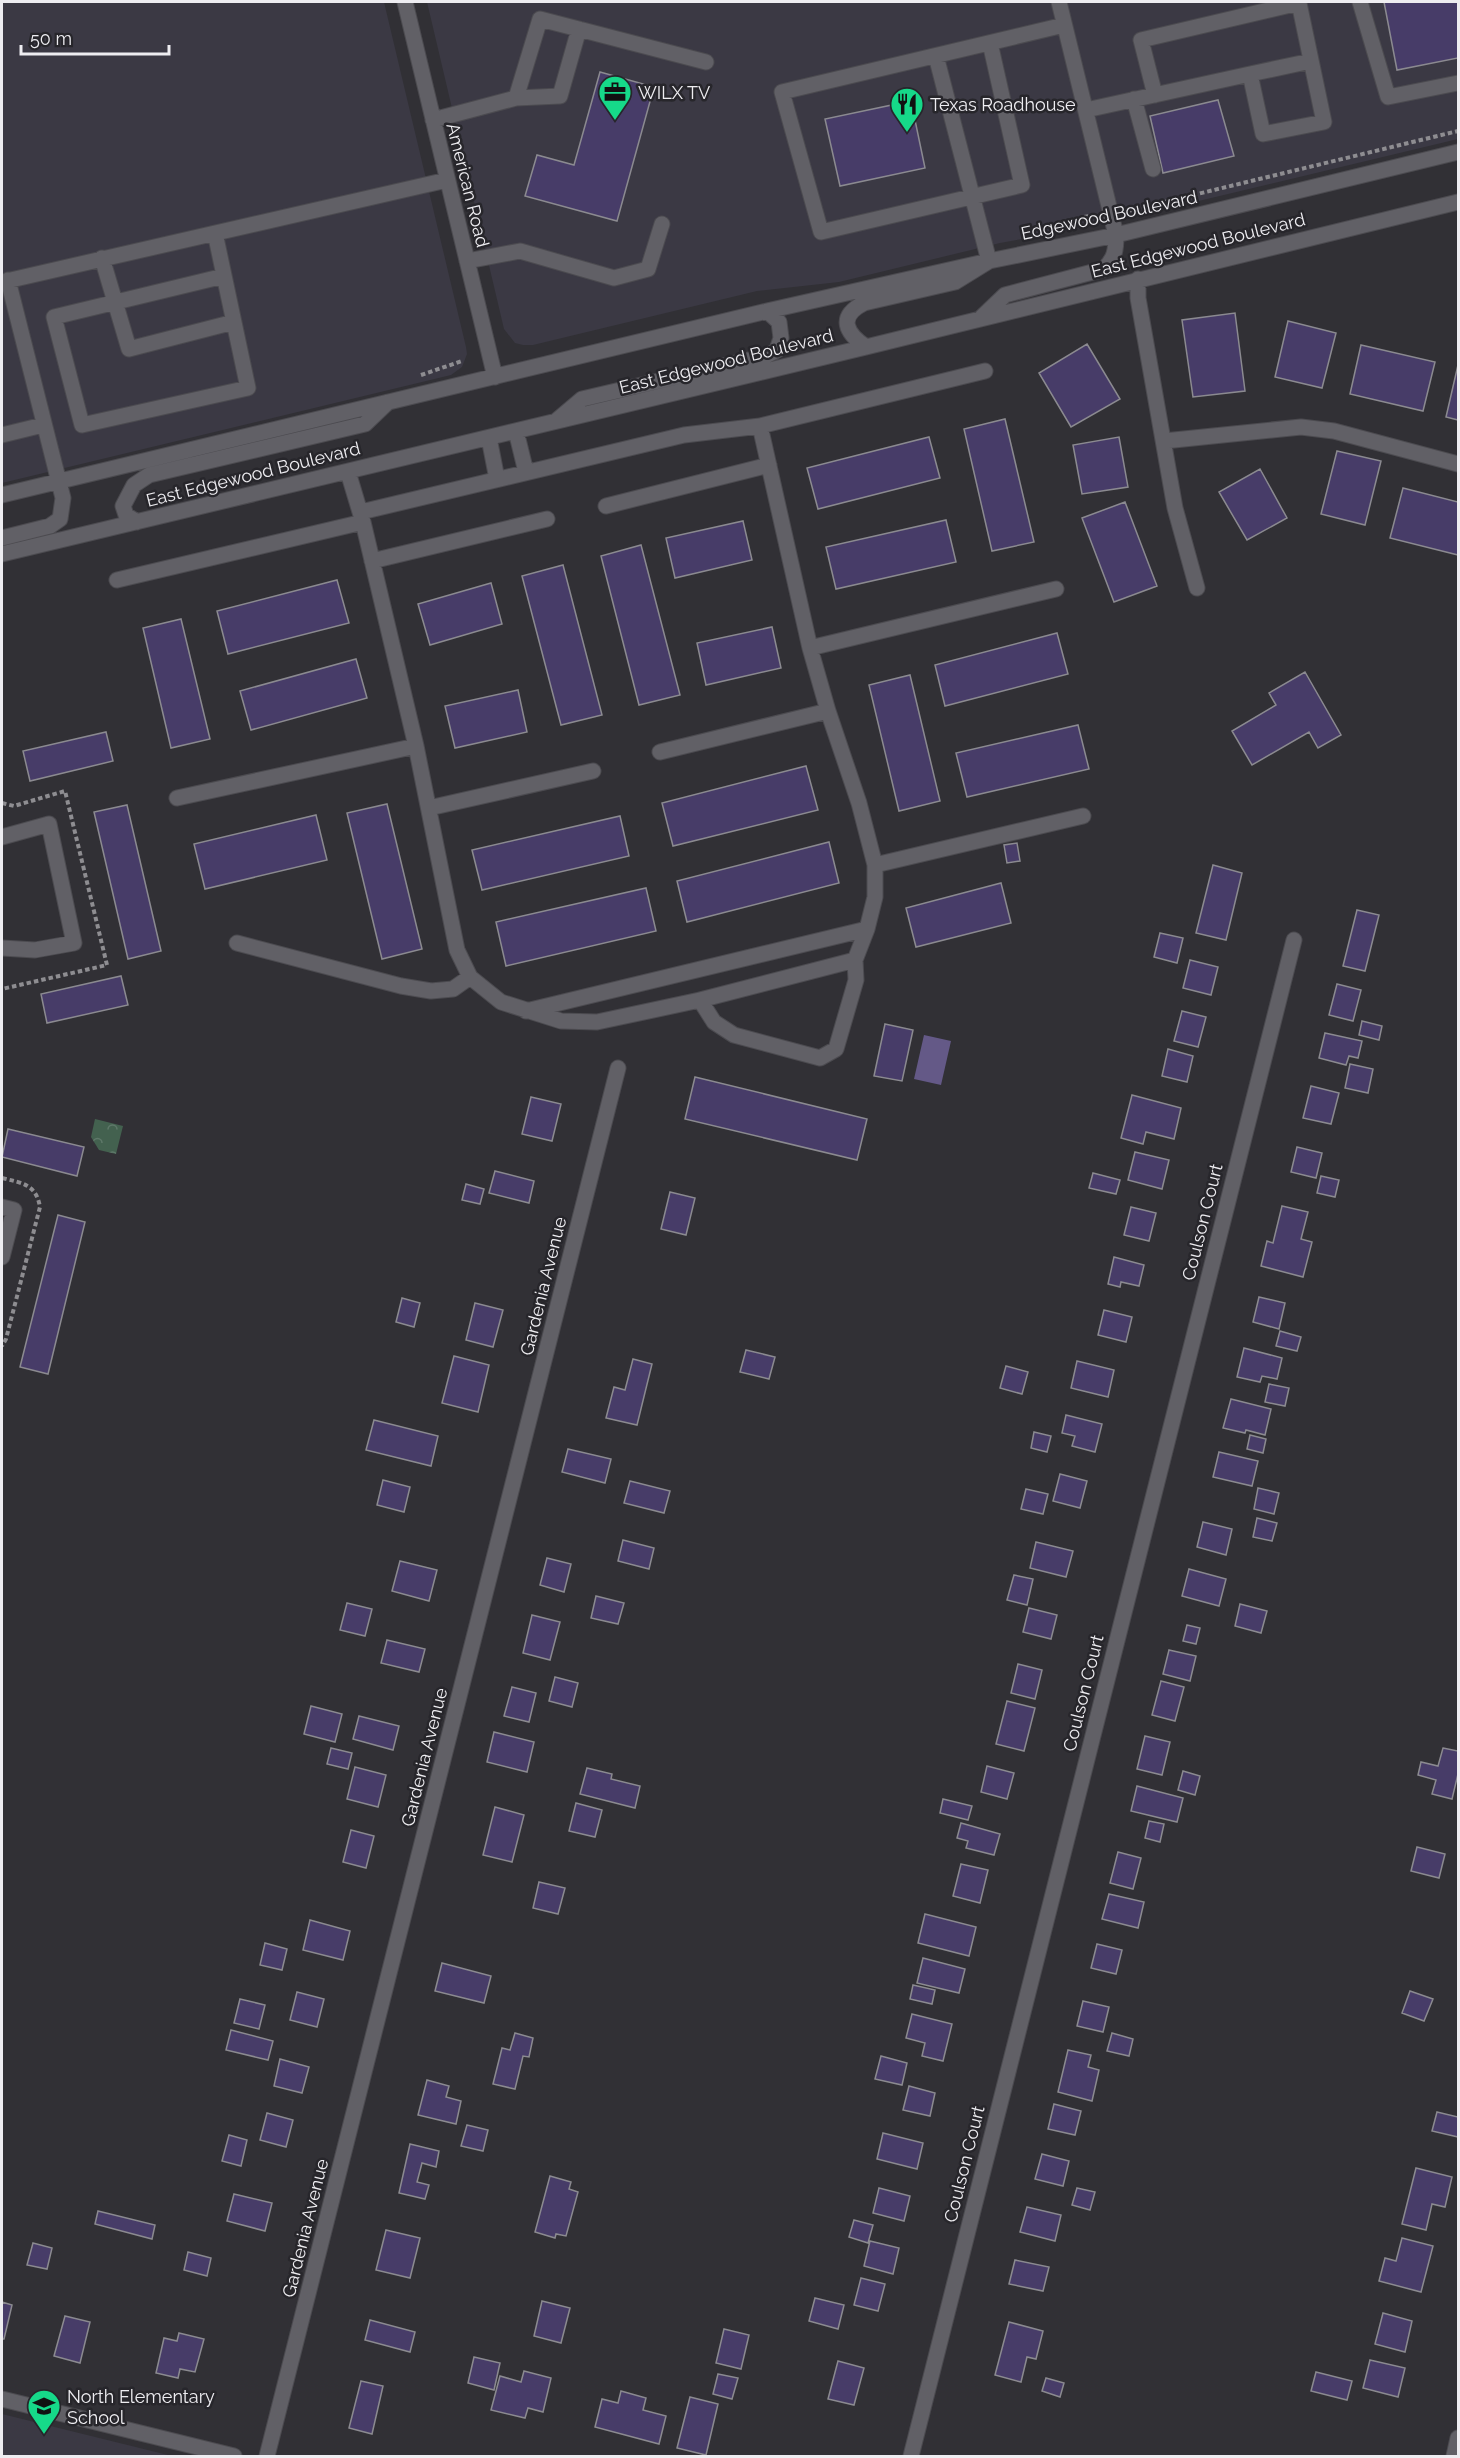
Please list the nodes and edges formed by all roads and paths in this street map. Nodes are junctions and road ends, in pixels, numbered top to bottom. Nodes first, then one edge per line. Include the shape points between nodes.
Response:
1 (405, 2) edge
2 (1059, 2) edge
3 (1360, 2) edge
4 (1064, 25) junction
5 (579, 29) junction
6 (990, 43) junction
7 (936, 56) junction
8 (1311, 61) junction
9 (706, 62) dead end
10 (1250, 74) junction
11 (1458, 83) edge
12 (1155, 95) junction
13 (516, 98) junction
14 (1134, 99) junction
15 (1086, 110) junction
16 (433, 120) junction
17 (1458, 131) edge
18 (1458, 153) edge
19 (1153, 169) dead end
20 (447, 180) junction
21 (971, 197) junction
22 (1458, 202) edge
23 (1111, 213) junction
24 (1084, 216) dead end
25 (662, 224) dead end
26 (215, 233) junction
27 (1116, 235) junction
28 (102, 258) junction
29 (467, 261) junction
30 (989, 261) junction
31 (224, 276) junction
32 (1138, 279) junction
33 (5, 281) edge
34 (115, 302) junction
35 (767, 311) junction
36 (980, 319) junction
37 (234, 322) junction
38 (866, 347) junction
39 (462, 361) dead end
40 (985, 371) dead end
41 (417, 376) dead end
42 (495, 376) junction
43 (391, 400) junction
44 (553, 423) junction
45 (43, 425) junction
46 (760, 426) junction
47 (516, 431) junction
48 (2, 435) edge
49 (489, 438) junction
50 (1164, 441) junction
51 (1458, 464) edge
52 (769, 465) junction
53 (348, 471) junction
54 (526, 472) junction
55 (497, 479) junction
56 (57, 481) junction
57 (2, 495) edge
58 (606, 506) dead end
59 (362, 517) junction
60 (547, 519) dead end
61 (137, 522) junction
62 (2, 538) edge
63 (2, 554) edge
64 (372, 561) junction
65 (117, 580) dead end
66 (1197, 588) dead end
67 (1056, 589) dead end
68 (810, 648) junction
69 (828, 711) junction
70 (416, 746) junction
71 (660, 752) dead end
72 (594, 771) dead end
73 (177, 798) dead end
74 (429, 808) junction
75 (1083, 816) dead end
76 (2, 837) edge
77 (875, 865) junction
78 (867, 929) junction
79 (1294, 940) dead end
80 (237, 943) dead end
81 (2, 948) edge
82 (855, 960) junction
83 (470, 976) junction
84 (700, 1000) junction
85 (525, 1011) junction
86 (618, 1068) dead end
87 (2, 1207) edge
88 (2, 1257) edge
89 (2, 2399) edge
90 (1458, 2438) edge
91 (200, 2452) edge
92 (234, 2457) edge
93 (267, 2457) edge
94 (910, 2457) edge
95 (1454, 2457) edge

1 - 16 street, American Road
2 - 4 street
3 - 11 street via 1388,97
4 - 6 street
4 - 15 street
5 - 9 street
5 - 13 street via 560,96
5 - 13 street via 540,19
6 - 7 street
6 - 21 street via 1022,185
7 - 21 street
7 - 21 street via 782,92 821,232
8 - 10 street
8 - 10 street via 1324,122 1263,134
8 - 12 street via 1299,3 1141,40
10 - 12 street
12 - 14 street
13 - 16 street
14 - 15 street
14 - 19 street
15 - 23 street
16 - 20 street, American Road
17 - 23 path
18 - 27 street, Edgewood Boulevard
20 - 26 street
20 - 29 street, American Road
21 - 30 street
22 - 32 street, East Edgewood Boulevard
23 - 24 path
23 - 27 street
25 - 29 street via 648,269 614,278 520,251
26 - 28 street
26 - 31 street
27 - 30 street, Edgewood Boulevard
27 - 36 street via 1116,252 1104,269 1005,295
28 - 33 street
28 - 34 street
29 - 42 street, American Road
30 - 35 street, Edgewood Boulevard
30 - 38 street via 955,282 854,308 848,318 848,330
31 - 34 street
31 - 37 street
32 - 36 street, East Edgewood Boulevard
32 - 50 street via 1138,298
33 - 45 street
34 - 37 street via 129,349
34 - 37 street via 54,317 82,425 248,388
35 - 42 street
35 - 44 street via 779,322 781,338 777,350 766,356 582,399
36 - 38 street, East Edgewood Boulevard
38 - 44 street, East Edgewood Boulevard
39 - 41 path
40 - 46 street
42 - 43 street
43 - 56 street
43 - 61 street via 364,424 149,475 134,485 123,506 126,515
44 - 47 street, East Edgewood Boulevard
45 - 48 street
45 - 56 street
46 - 52 street
46 - 54 street via 684,435
47 - 49 street, East Edgewood Boulevard
47 - 54 street
49 - 53 street, East Edgewood Boulevard
49 - 55 street
50 - 51 street via 1301,427 1334,431
50 - 66 street via 1175,508
52 - 58 street
52 - 68 street
53 - 59 street
53 - 61 street, East Edgewood Boulevard
54 - 55 street
55 - 59 street
56 - 57 street
56 - 62 street via 63,498 60,519 50,526
59 - 64 street
59 - 65 street
60 - 64 street
61 - 63 street, East Edgewood Boulevard
64 - 70 street
67 - 68 street
68 - 69 street
69 - 71 street
69 - 77 street
70 - 73 street
70 - 74 street
72 - 74 street
74 - 83 street via 457,951
75 - 77 street
76 - 81 street via 49,824 74,943 35,950
77 - 78 street via 875,897
78 - 82 street
78 - 85 street
79 - 94 street, Coulson Court
80 - 83 street via 430,991 453,989
82 - 84 street
82 - 84 street via 856,980 836,1049 820,1058 734,1035 714,1022
83 - 85 street via 501,1002
84 - 85 street via 597,1022 561,1021
86 - 93 street, Gardenia Avenue
87 - 88 street via 14,1210
89 - 91 street
90 - 95 street
91 - 92 street

